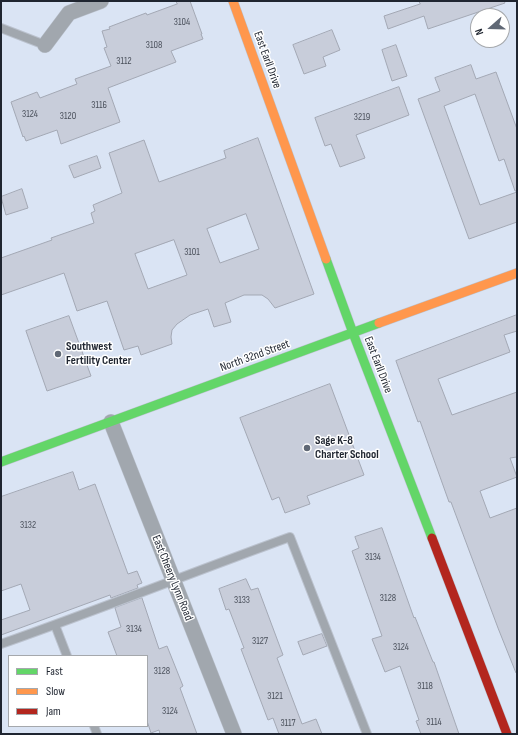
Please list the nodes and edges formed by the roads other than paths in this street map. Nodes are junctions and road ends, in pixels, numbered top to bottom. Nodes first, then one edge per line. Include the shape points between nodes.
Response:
1 (101, 1) edge
2 (233, 1) edge
3 (1, 28) edge
4 (45, 44) joint
5 (517, 272) edge
6 (353, 333) junction
7 (111, 422) junction
8 (1, 462) edge
9 (173, 580) junction
10 (55, 625) junction
11 (1, 644) edge
12 (67, 655) edge
13 (234, 734) edge
14 (367, 734) edge
15 (508, 734) edge

1 - 4 street via 69,13
2 - 6 street, East Earll Drive
3 - 4 lane
5 - 6 street, North 32nd Street
6 - 7 street, North 32nd Street
6 - 15 street, East Earll Drive
7 - 8 street, North 32nd Street
7 - 9 street, East Cheery Lynn Road
9 - 10 lane
9 - 13 street, East Cheery Lynn Road
9 - 14 lane via 290,537
10 - 11 lane
10 - 12 lane

